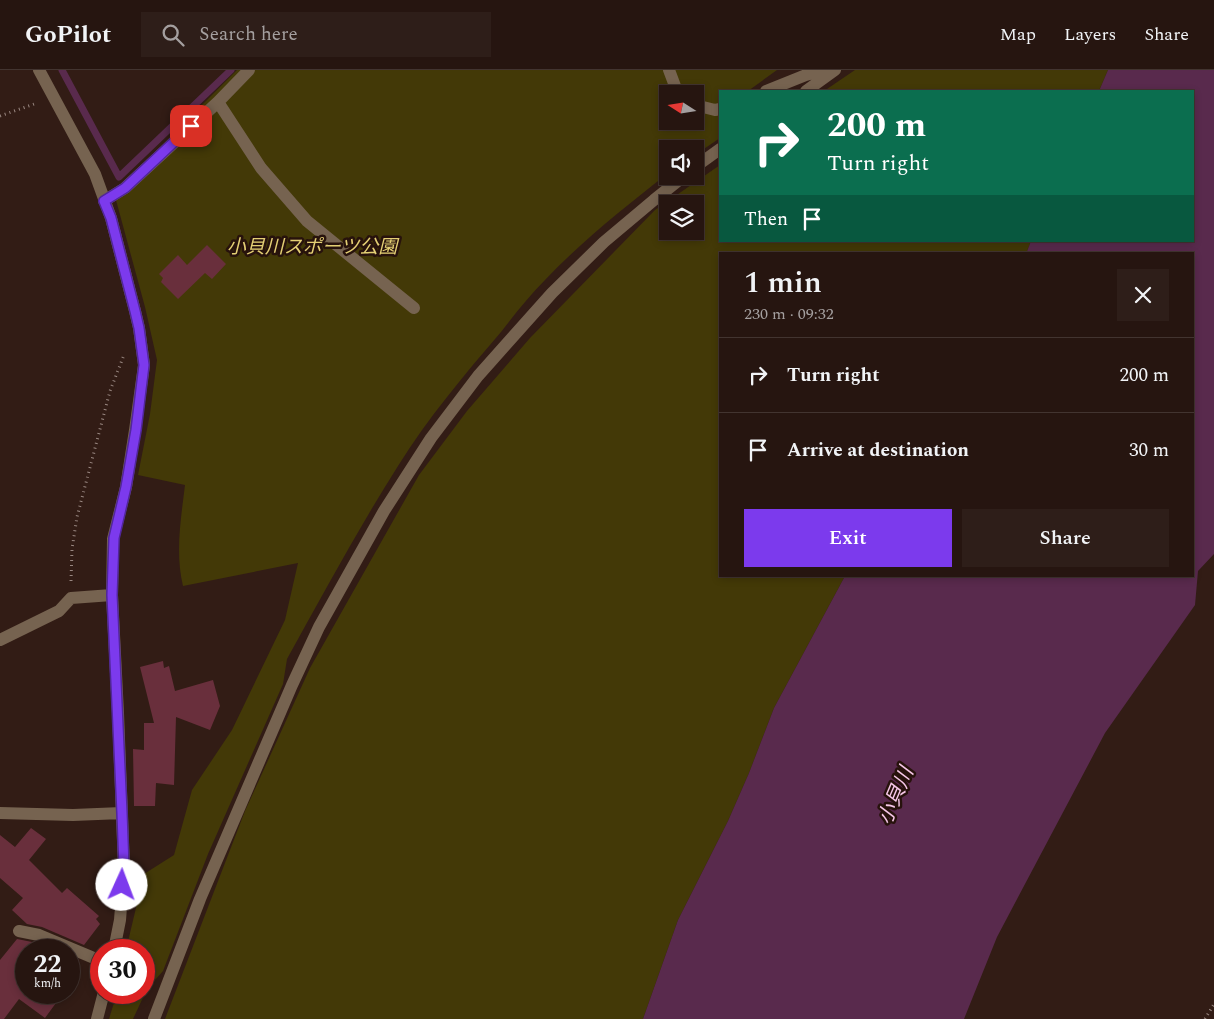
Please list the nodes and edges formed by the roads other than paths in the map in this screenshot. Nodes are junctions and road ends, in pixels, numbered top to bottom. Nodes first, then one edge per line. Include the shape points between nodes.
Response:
1 (39, 70) edge
2 (249, 70) edge
3 (668, 70) edge
4 (824, 70) edge
5 (835, 70) edge
6 (674, 85) edge
7 (768, 90) edge
8 (807, 90) edge
9 (218, 102) junction
10 (704, 107) edge
11 (719, 109) edge
12 (719, 149) edge
13 (704, 161) edge
14 (673, 185) edge
15 (104, 201) junction
16 (414, 308) dead end
17 (112, 595) junction
18 (0, 640) edge
19 (0, 813) edge
20 (122, 813) junction
21 (19, 931) dead end
22 (116, 939) edge
23 (90, 956) edge
24 (101, 1004) edge
25 (153, 1017) edge
26 (97, 1019) edge

1 - 15 street via 95,174
2 - 9 street
3 - 6 street
4 - 7 street
5 - 8 street
9 - 15 street via 125,188
9 - 16 street via 260,168 308,221
10 - 11 street
12 - 13 street
14 - 25 street via 604,242 552,293 478,376 384,511 319,627 292,685
15 - 17 street via 135,311 144,365 136,430 114,538
17 - 18 street via 71,598 59,611
17 - 20 street
19 - 20 street
20 - 22 street via 124,868
21 - 23 street via 39,935
24 - 26 street

